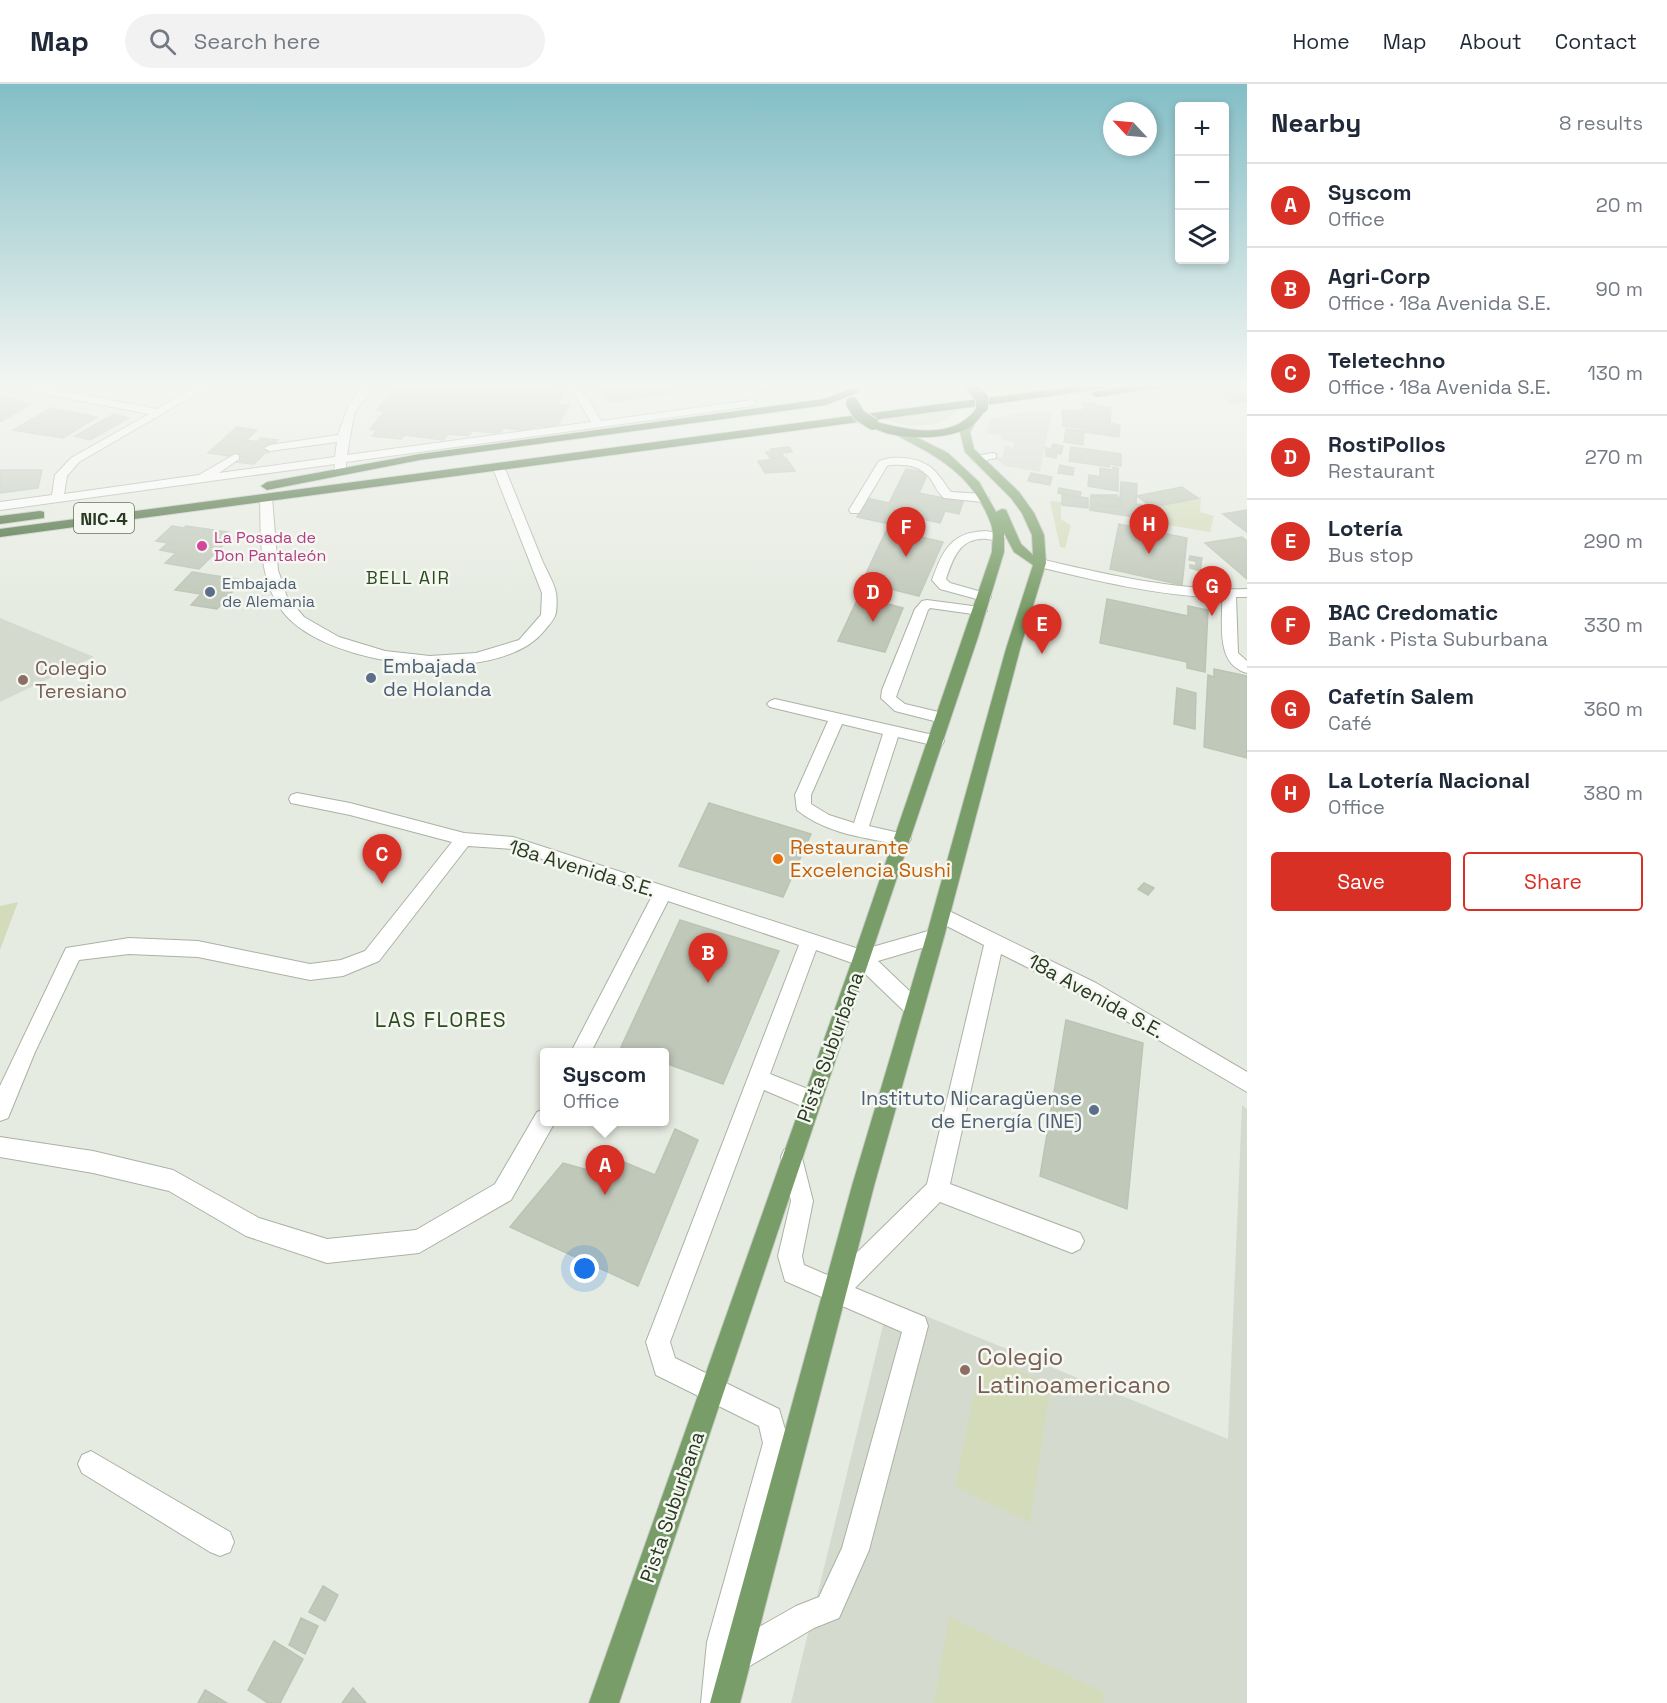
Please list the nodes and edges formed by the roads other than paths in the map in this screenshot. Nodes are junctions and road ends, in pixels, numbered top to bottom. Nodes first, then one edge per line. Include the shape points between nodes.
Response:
1 (74, 461) edge
2 (230, 461) tunnel mouth
3 (275, 461) tunnel mouth
4 (340, 461) edge
5 (374, 461) edge
6 (388, 461) edge
7 (509, 461) edge
8 (538, 461) edge
9 (586, 461) edge
10 (950, 461) edge
11 (979, 461) edge
12 (296, 466) junction
13 (340, 466) junction
14 (500, 471) junction
15 (201, 480) junction
16 (162, 485) junction
17 (359, 486) junction
18 (979, 491) junction
19 (267, 492) junction
20 (57, 499) junction
21 (160, 499) junction
22 (0, 506) edge
23 (855, 510) dead end
24 (1, 531) edge
25 (999, 537) junction
26 (1040, 563) junction
27 (1247, 593) edge
28 (1229, 595) junction
29 (982, 604) junction
30 (1247, 668) edge
31 (775, 704) dead end
32 (837, 718) junction
33 (942, 718) junction
34 (892, 731) junction
35 (936, 741) junction
36 (297, 799) dead end
37 (860, 829) junction
38 (464, 839) junction
39 (902, 840) junction
40 (663, 892) junction
41 (938, 926) junction
42 (810, 941) junction
43 (994, 941) junction
44 (862, 958) junction
45 (914, 1008) junction
46 (584, 1048) edge
47 (758, 1078) junction
48 (1247, 1083) edge
49 (811, 1100) junction
50 (0, 1111) edge
51 (541, 1126) edge
52 (0, 1147) edge
53 (792, 1157) junction
54 (937, 1190) junction
55 (1072, 1241) dead end
56 (835, 1291) junction
57 (713, 1390) junction
58 (91, 1464) dead end
59 (220, 1542) dead end
60 (737, 1656) junction
61 (604, 1703) edge
62 (716, 1703) edge
63 (725, 1703) edge

1 - 20 street via 61,475
2 - 15 street
3 - 12 street
4 - 13 street
5 - 13 street
6 - 13 highway
7 - 19 highway, NIC-4
8 - 17 highway, NIC-4
9 - 14 highway
10 - 18 main road
11 - 26 main road via 1028,513 1038,535
12 - 13 street
12 - 15 street
13 - 19 highway
14 - 17 highway
14 - 19 street via 549,593 549,616 522,645 456,660 411,661 370,654 318,634 288,609 275,586 269,561
15 - 16 street
16 - 20 street
16 - 21 street
17 - 19 highway, NIC-4
18 - 23 street via 948,495 924,467 893,461 883,464
18 - 25 main road via 998,526
18 - 26 main road via 1004,516 1017,550
19 - 21 highway, NIC-4
19 - 24 highway, NIC-4
20 - 22 street
21 - 24 highway, NIC-4
25 - 29 main road, Pista Suburbana
25 - 29 street via 969,535 960,540 939,580
26 - 28 street via 1173,589
26 - 41 main road
27 - 28 street
28 - 30 street via 1231,653
29 - 33 main road, Pista Suburbana
29 - 33 street via 927,604 889,690 888,698 900,708
31 - 32 street
32 - 34 street
32 - 37 street via 803,795 803,806 825,820
33 - 35 main road, Pista Suburbana
34 - 35 street
34 - 37 street
35 - 39 main road, Pista Suburbana
36 - 38 street, 18a Avenida S.E.
37 - 39 street
38 - 40 street, 18a Avenida S.E. via 513,843
38 - 50 street via 372,956 343,968 310,972 198,949 129,946 73,953
39 - 44 main road, Pista Suburbana
40 - 42 street, 18a Avenida S.E.
40 - 46 street
41 - 43 street, 18a Avenida S.E.
41 - 44 street
41 - 45 main road
42 - 44 street, 18a Avenida S.E.
42 - 47 street
43 - 48 street, 18a Avenida S.E. via 1094,983
43 - 54 street
44 - 45 street, 18a Avenida S.E.
44 - 49 main road, Pista Suburbana
45 - 56 main road
47 - 49 street
47 - 57 street via 658,1342 665,1366
49 - 53 main road, Pista Suburbana
51 - 52 street via 503,1192 419,1241 327,1251 254,1228 173,1181 93,1162
53 - 56 street via 802,1202 790,1256 793,1273
53 - 57 main road, Pista Suburbana
54 - 55 street
54 - 56 street
56 - 60 main road
56 - 60 street via 916,1326 855,1550 829,1608 806,1616
57 - 61 main road, Pista Suburbana
57 - 62 street via 770,1418 776,1443 722,1642
58 - 59 street
60 - 63 main road

